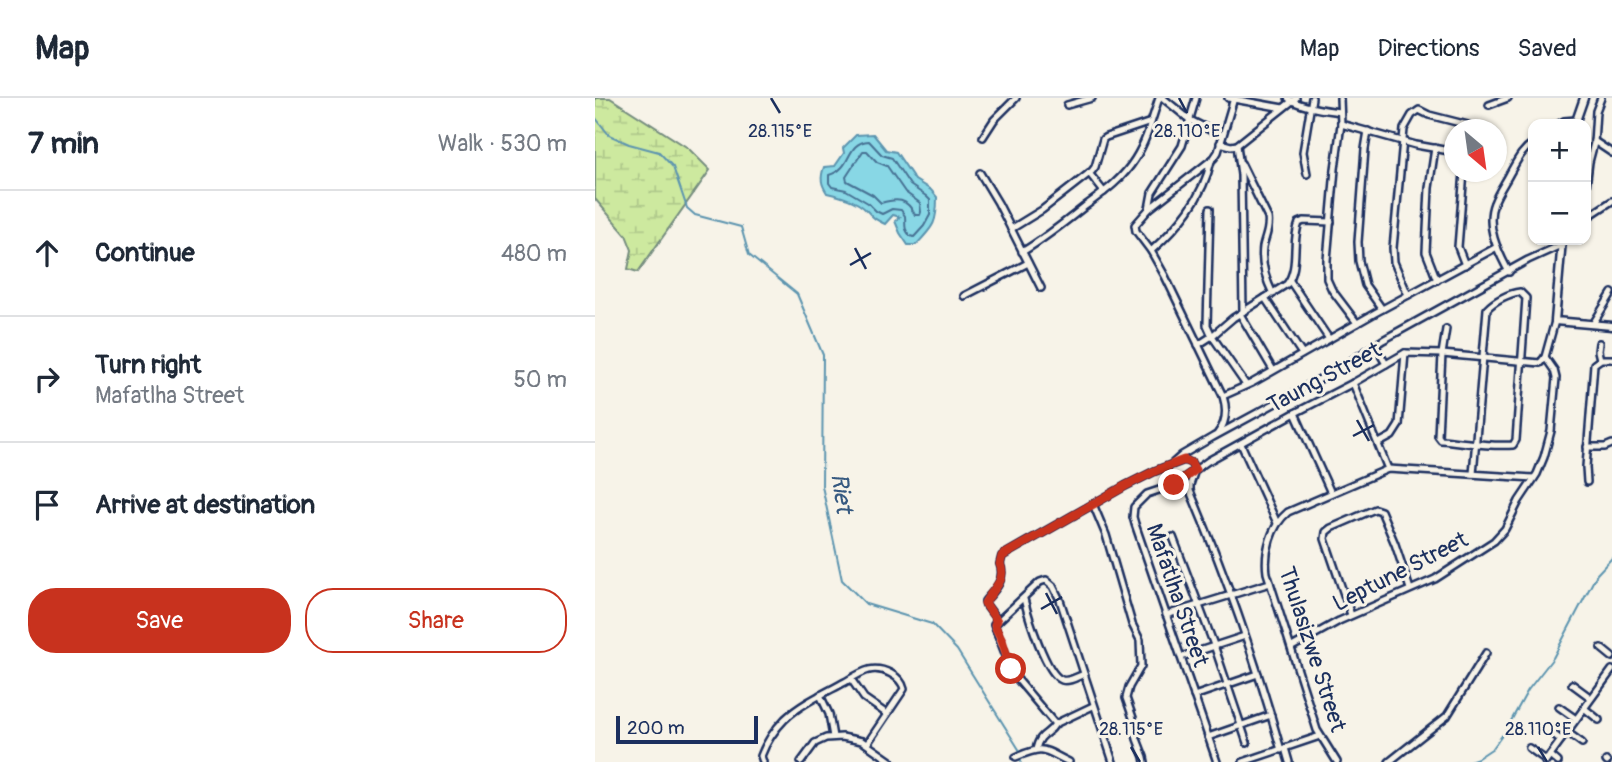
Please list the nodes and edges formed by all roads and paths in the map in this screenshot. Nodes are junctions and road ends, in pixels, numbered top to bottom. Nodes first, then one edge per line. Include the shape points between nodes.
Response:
1 (1016, 98) edge
2 (1092, 98) edge
3 (1161, 98) edge
4 (1196, 98) edge
5 (1232, 98) edge
6 (1312, 98) edge
7 (1339, 98) edge
8 (1509, 98) edge
9 (1583, 98) edge
10 (1601, 98) edge
11 (1292, 99) edge
12 (1067, 104) dead end
13 (1489, 105) dead end
14 (1311, 107) junction
15 (1283, 108) junction
16 (1339, 112) junction
17 (1448, 119) edge
18 (1577, 119) edge
19 (1190, 120) junction
20 (1151, 122) junction
21 (1341, 124) junction
22 (1369, 131) junction
23 (1222, 136) junction
24 (983, 137) dead end
25 (1594, 141) junction
26 (1402, 142) junction
27 (1220, 143) junction
28 (1237, 145) junction
29 (1528, 147) edge
30 (1435, 148) junction
31 (1444, 150) edge
32 (1612, 153) edge
33 (1211, 160) junction
34 (1239, 160) junction
35 (980, 173) dead end
36 (1089, 173) junction
37 (1307, 174) dead end
38 (1463, 182) edge
39 (1587, 182) edge
40 (1104, 192) junction
41 (1612, 201) edge
42 (1149, 209) junction
43 (1210, 209) dead end
44 (1591, 215) edge
45 (1331, 222) junction
46 (1011, 229) junction
47 (1557, 245) edge
48 (1562, 245) edge
49 (1497, 247) junction
50 (1151, 251) junction
51 (1022, 252) junction
52 (1028, 263) junction
53 (1465, 265) junction
54 (1509, 272) junction
55 (1437, 280) junction
56 (1290, 281) junction
57 (1041, 288) dead end
58 (1612, 293) edge
59 (1273, 294) junction
60 (1408, 295) junction
61 (964, 296) dead end
62 (1265, 298) junction
63 (1382, 309) junction
64 (1242, 313) junction
65 (1555, 321) junction
66 (1357, 323) junction
67 (1593, 324) junction
68 (1612, 326) edge
69 (1446, 329) dead end
70 (1212, 336) junction
71 (1329, 339) junction
72 (1599, 343) dead end
73 (1198, 345) junction
74 (1375, 345) junction
75 (1405, 353) junction
76 (1443, 354) junction
77 (1301, 355) junction
78 (1545, 357) junction
79 (1483, 358) junction
80 (1600, 359) junction
81 (1612, 359) edge
82 (1522, 362) junction
83 (1386, 364) junction
84 (1273, 370) junction
85 (1353, 383) junction
86 (1246, 385) junction
87 (1223, 396) junction
88 (1295, 413) junction
89 (1213, 437) junction
90 (1379, 443) junction
91 (1475, 443) junction
92 (1241, 444) junction
93 (1612, 444) edge
94 (1587, 447) junction
95 (1173, 463) junction
96 (1388, 469) junction
97 (1195, 470) junction
98 (1473, 474) junction
99 (1534, 478) junction
100 (1587, 482) dead end
101 (1331, 493) junction
102 (1093, 504) junction
103 (1277, 523) junction
104 (1173, 537) dead end
105 (1270, 583) junction
106 (1410, 589) junction
107 (1230, 595) junction
108 (1024, 599) junction
109 (1199, 605) junction
110 (1166, 615) junction
111 (1351, 615) junction
112 (997, 621) junction
113 (1245, 636) junction
114 (1214, 645) junction
115 (1291, 647) junction
116 (1601, 648) dead end
117 (1486, 653) dead end
118 (1181, 657) junction
119 (1612, 657) edge
120 (1612, 670) edge
121 (1084, 674) junction
122 (1258, 674) junction
123 (851, 679) junction
124 (1604, 680) junction
125 (1572, 684) dead end
126 (1227, 686) junction
127 (1612, 686) edge
128 (820, 695) junction
129 (1194, 696) junction
130 (1591, 698) junction
131 (1093, 706) junction
132 (1559, 706) dead end
133 (1584, 708) junction
134 (887, 714) junction
135 (1271, 715) junction
136 (1576, 719) junction
137 (1599, 720) dead end
138 (1055, 724) junction
139 (1241, 725) junction
140 (1544, 727) dead end
141 (1572, 732) junction
142 (1320, 736) junction
143 (833, 737) junction
144 (1207, 737) junction
145 (1561, 740) junction
146 (1247, 743) dead end
147 (1582, 743) dead end
148 (867, 744) junction
149 (1529, 748) dead end
150 (1036, 749) junction
151 (1283, 749) junction
152 (1016, 757) dead end
153 (1547, 759) edge
154 (1253, 760) edge
155 (763, 762) edge
156 (801, 762) edge
157 (892, 762) edge
158 (1069, 762) edge
159 (1113, 762) edge
160 (1145, 762) edge
161 (1217, 762) edge
162 (1243, 762) edge
163 (1289, 762) edge
164 (1338, 762) edge
165 (1389, 762) edge
166 (1558, 762) edge

1 - 24 street
2 - 12 street
3 - 19 street
3 - 20 street
4 - 19 street
5 - 15 street
5 - 23 street
6 - 14 street
7 - 16 street
8 - 13 street
9 - 18 street
10 - 25 street
11 - 14 street
11 - 15 street
14 - 16 street
14 - 37 street via 1303,152
15 - 28 street
16 - 21 street
17 - 26 street via 1417,110 1405,125
19 - 23 street
19 - 42 street via 1182,146 1152,193
20 - 36 street via 1106,137
20 - 40 street via 1134,161
21 - 22 street
21 - 45 street
22 - 26 street
22 - 63 street via 1359,261 1365,285
23 - 27 street
25 - 32 street
25 - 39 street
26 - 30 street
26 - 60 street via 1393,248
27 - 28 street
27 - 33 street
28 - 34 street
29 - 49 street via 1493,205
30 - 31 street
30 - 55 street via 1426,252
33 - 42 street
33 - 50 street via 1207,178 1186,215
34 - 59 street via 1268,218 1263,258
34 - 64 street
35 - 46 street
36 - 40 street
36 - 46 street
38 - 53 street via 1458,247
40 - 51 street
41 - 44 street
42 - 50 street via 1135,225
43 - 70 street via 1207,325
45 - 56 street via 1297,225
45 - 66 street via 1327,279
46 - 51 street
47 - 54 street
48 - 65 street
49 - 53 street
49 - 54 street
50 - 73 street
51 - 52 street
52 - 57 street
52 - 61 street
53 - 55 street
54 - 74 street
55 - 60 street
56 - 59 street
56 - 71 street
58 - 67 street
59 - 62 street
60 - 63 street
62 - 64 street
62 - 77 street
63 - 66 street
64 - 70 street
64 - 84 street
65 - 67 street
65 - 78 street
66 - 71 street
67 - 68 street
69 - 76 street
70 - 73 street
70 - 86 street
71 - 77 street
72 - 80 street
73 - 87 street
74 - 83 street
74 - 89 street
75 - 76 street, Taung Street
75 - 83 street, Taung Street
75 - 90 street via 1399,425
76 - 79 street, Taung Street
76 - 91 street via 1438,436
77 - 84 street
78 - 82 street, Taung Street via 1540,363
78 - 99 street, Leptune Street via 1556,383 1548,445
79 - 82 street, Taung Street
79 - 82 street via 1488,308 1520,292 1527,300
79 - 91 street
80 - 81 street
80 - 94 street via 1594,364
82 - 91 street via 1516,443
83 - 85 street, Taung Street
84 - 86 street
85 - 88 street, Taung Street
85 - 90 street
86 - 87 street
87 - 89 street via 1225,420
88 - 92 street, Taung Street
88 - 101 street
89 - 95 street
90 - 96 street
91 - 98 street
92 - 97 street, Taung Street
92 - 103 street
93 - 94 street
94 - 100 street
95 - 97 street via 1188,461
95 - 102 street
96 - 98 street
96 - 101 street
97 - 107 street via 1190,491
97 - 110 street, Mafatlha Street via 1174,485 1147,494 1133,512
98 - 99 street
99 - 106 street, Leptune Street via 1494,541 1442,575
101 - 103 street via 1288,512
102 - 112 street via 1002,556 1002,578 985,603
102 - 160 street via 1140,640 1141,666 1126,698
103 - 105 street, Thulasizwe Street via 1266,556
104 - 109 street
105 - 107 street
105 - 115 street, Thulasizwe Street
106 - 111 street, Leptune Street
106 - 111 street via 1381,511 1375,509 1331,527 1325,539
107 - 109 street
107 - 113 street
108 - 112 street
108 - 121 street via 1054,675 1066,681
108 - 121 street via 1044,580 1050,582
109 - 110 street
109 - 114 street
110 - 118 street, Mafatlha Street
111 - 115 street, Leptune Street
112 - 138 street via 1013,674
113 - 114 street
113 - 122 street
114 - 118 street
114 - 126 street
115 - 142 street, Thulasizwe Street
116 - 119 street
117 - 165 street via 1447,716
118 - 129 street, Mafatlha Street
120 - 124 street
121 - 131 street
122 - 126 street
122 - 135 street
123 - 128 street
123 - 134 street via 864,698
123 - 134 street via 872,670 885,671 899,680 904,690
124 - 127 street
124 - 130 street
125 - 130 street
126 - 129 street
126 - 139 street
128 - 143 street
128 - 155 street via 780,725 762,754
129 - 144 street, Mafatlha Street
130 - 133 street
131 - 138 street
131 - 159 street
132 - 136 street
133 - 136 street
133 - 137 street
134 - 148 street
135 - 139 street
135 - 151 street
136 - 141 street
138 - 150 street via 1039,739
139 - 144 street
139 - 146 street
140 - 145 street
141 - 145 street
141 - 147 street
142 - 151 street
142 - 164 street, Thulasizwe Street
143 - 148 street via 851,737
143 - 156 street via 815,743
144 - 161 street, Mafatlha Street
145 - 153 street
148 - 157 street
149 - 153 street
150 - 152 street
150 - 158 street
151 - 154 street
151 - 163 street
153 - 166 street
154 - 162 street

